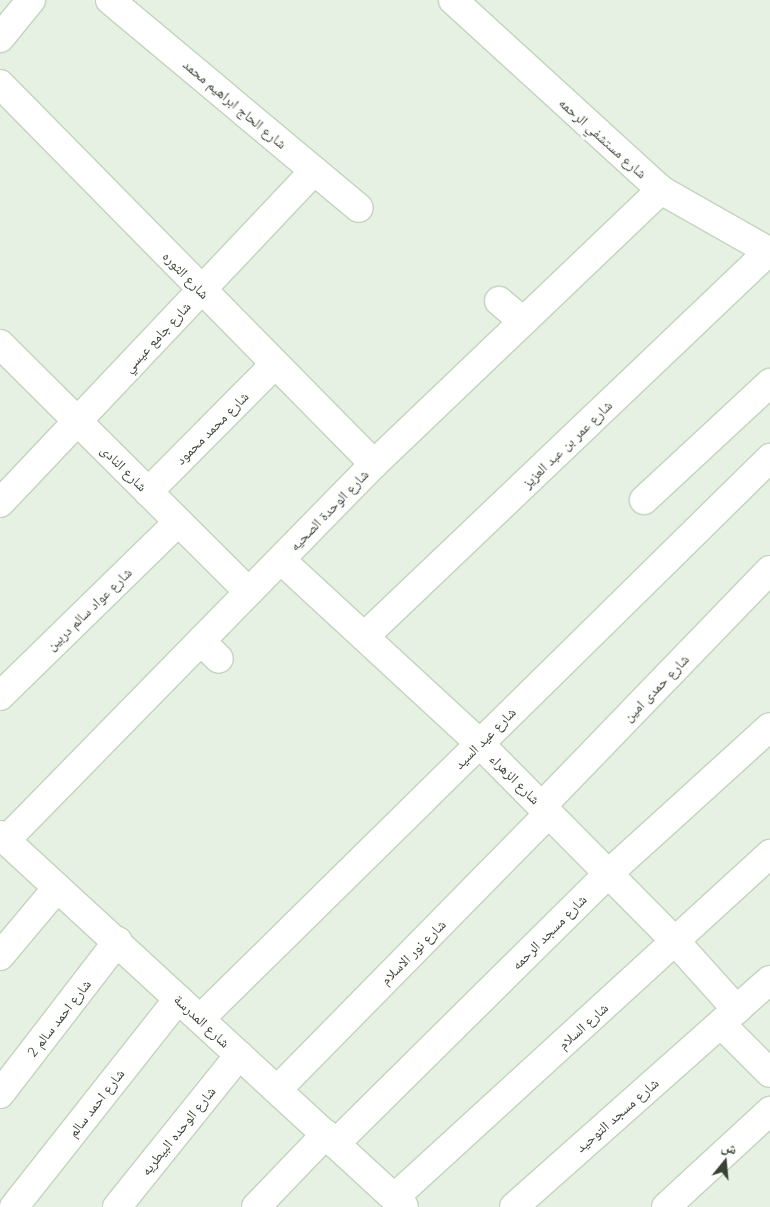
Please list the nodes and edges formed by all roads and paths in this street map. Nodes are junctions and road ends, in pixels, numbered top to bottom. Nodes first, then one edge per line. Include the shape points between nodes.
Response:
1 (31, 0) edge
2 (110, 0) edge
3 (453, 0) edge
4 (0, 38) edge
5 (0, 84) edge
6 (314, 171) junction
7 (661, 190) junction
8 (359, 208) dead end
9 (769, 252) edge
10 (202, 290) junction
11 (499, 301) dead end
12 (523, 321) junction
13 (0, 344) edge
14 (275, 364) junction
15 (770, 383) edge
16 (77, 421) junction
17 (770, 458) edge
18 (374, 464) junction
19 (148, 492) junction
20 (644, 500) dead end
21 (0, 503) edge
22 (178, 522) junction
23 (281, 560) junction
24 (770, 570) edge
25 (249, 592) junction
26 (366, 636) junction
27 (0, 696) edge
28 (770, 727) edge
29 (479, 743) junction
30 (546, 810) junction
31 (3, 838) edge
32 (770, 854) edge
33 (609, 873) junction
34 (57, 888) junction
35 (118, 941) junction
36 (676, 942) junction
37 (0, 956) edge
38 (770, 980) edge
39 (178, 999) junction
40 (729, 1017) junction
41 (200, 1018) junction
42 (240, 1055) junction
43 (770, 1073) edge
44 (277, 1090) junction
45 (0, 1094) edge
46 (770, 1111) edge
47 (330, 1139) junction
48 (399, 1202) edge
49 (14, 1207) edge
50 (117, 1207) edge
51 (256, 1207) edge
52 (514, 1207) edge
53 (666, 1207) edge

1 - 4 street
2 - 6 street, شارع الحاج ابراهيم محمد
3 - 7 street, شارع مستشفي الرحمه
5 - 10 street, شارع الثوره
6 - 8 street, شارع الحاج ابراهيم محمد
6 - 10 street, شارع جامع عيسي
7 - 9 street, شارع مستشفي الرحمه
7 - 12 street, شارع الوحدة الصحيه
9 - 26 street, شارع عمر بن عبد العزيز
10 - 14 street, شارع الثوره
10 - 16 street, شارع جامع عيسي
11 - 12 street
12 - 18 street, شارع الوحدة الصحيه
13 - 16 street, شارع النادى
14 - 18 street, شارع الثوره
14 - 19 street, شارع محمد محمود
15 - 20 street
16 - 19 street, شارع النادى
16 - 21 street, شارع جامع عيسي
17 - 29 street, شارع عيد السيد
18 - 23 street, شارع الوحدة الصحيه
19 - 22 street, شارع النادى
22 - 25 street, شارع النادى
22 - 27 street, شارع عواد سالم دربين
23 - 25 street, شارع الوحدة الصحيه
23 - 26 street, شارع الزهراء
24 - 30 street, شارع حمدى امين
25 - 31 street, شارع الوحدة الصحيه via 210,650
26 - 29 street, شارع الزهراء
28 - 33 street, شارع مسجد الرحمه
29 - 30 street, شارع الزهراء
29 - 41 street, شارع عيد السيد
30 - 33 street, شارع الزهراء
30 - 44 street, شارع نور الاسلام
31 - 34 street, شارع المدرسة
32 - 36 street, شارع السلام
33 - 36 street, شارع الزهراء
33 - 47 street, شارع مسجد الرحمه
34 - 35 street, شارع المدرسة
34 - 37 street
35 - 39 street, شارع المدرسة
35 - 45 street, شارع احمد سالم 2
36 - 40 street, شارع الزهراء
36 - 48 street, شارع السلام
38 - 40 street, شارع مسجد التوحيد
39 - 41 street, شارع المدرسة
39 - 49 street, شارع احمد سالم
40 - 43 street, شارع الزهراء
40 - 52 street, شارع مسجد التوحيد
41 - 42 street, شارع المدرسة
42 - 44 street, شارع المدرسة
42 - 50 street, شارع الوحده البيطريه
44 - 47 street, شارع المدرسة
46 - 53 street
47 - 48 street, شارع المدرسة
47 - 51 street, شارع مسجد الرحمه

